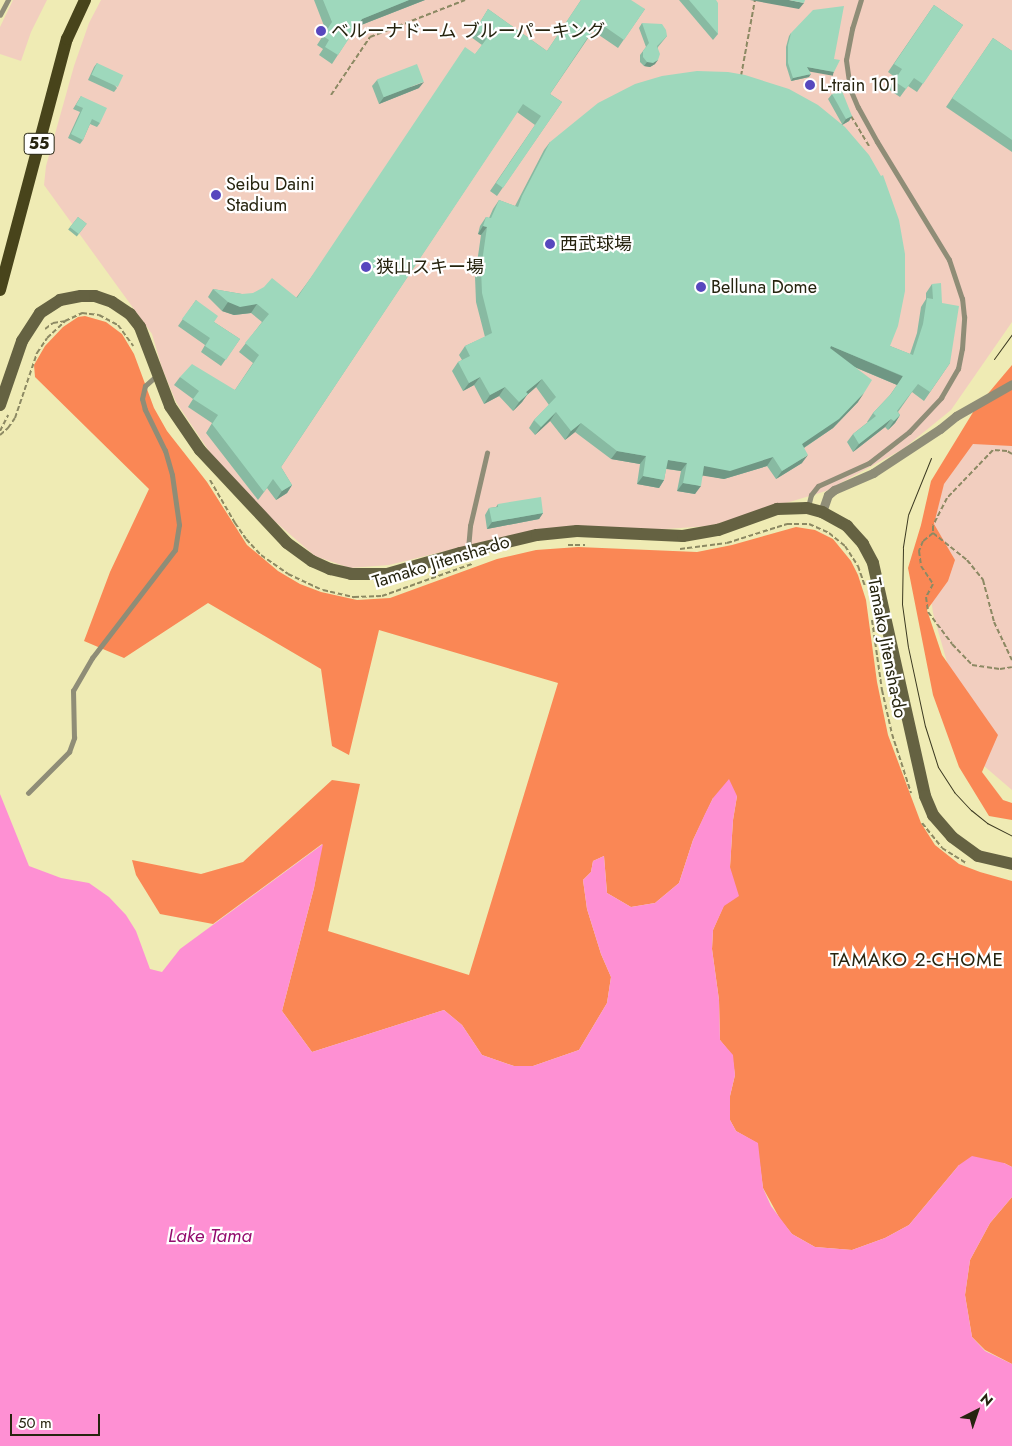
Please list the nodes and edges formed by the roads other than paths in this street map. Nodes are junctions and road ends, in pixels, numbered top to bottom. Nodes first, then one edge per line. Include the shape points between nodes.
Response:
1 (8, 0) edge
2 (85, 0) edge
3 (861, 0) edge
4 (0, 15) edge
5 (0, 290) edge
6 (156, 376) junction
7 (1012, 384) edge
8 (5, 408) edge
9 (487, 453) dead end
10 (807, 508) junction
11 (822, 512) junction
12 (468, 551) junction
13 (28, 793) dead end
14 (1012, 864) edge

1 - 4 lane
2 - 5 main road, 55 via 67,40
3 - 10 lane via 846,60 850,89 872,135 949,260 962,299 962,350 958,368 941,398 909,432 868,463 818,486 810,495
6 - 8 street via 143,333 130,314 102,298 75,296 54,303 34,319 22,341
6 - 12 street via 170,406 196,446 282,538 312,561 340,572 375,575
6 - 13 lane via 145,386 142,399 172,475 179,525 175,550 92,658 73,691 74,738 69,752
7 - 11 street via 956,416 873,473 828,494
9 - 12 lane via 470,526
10 - 11 street
10 - 12 street via 777,509 718,530 683,536 577,531 520,538
11 - 14 street via 836,518 851,531 863,544 873,563 925,796 934,815 952,838 978,856

